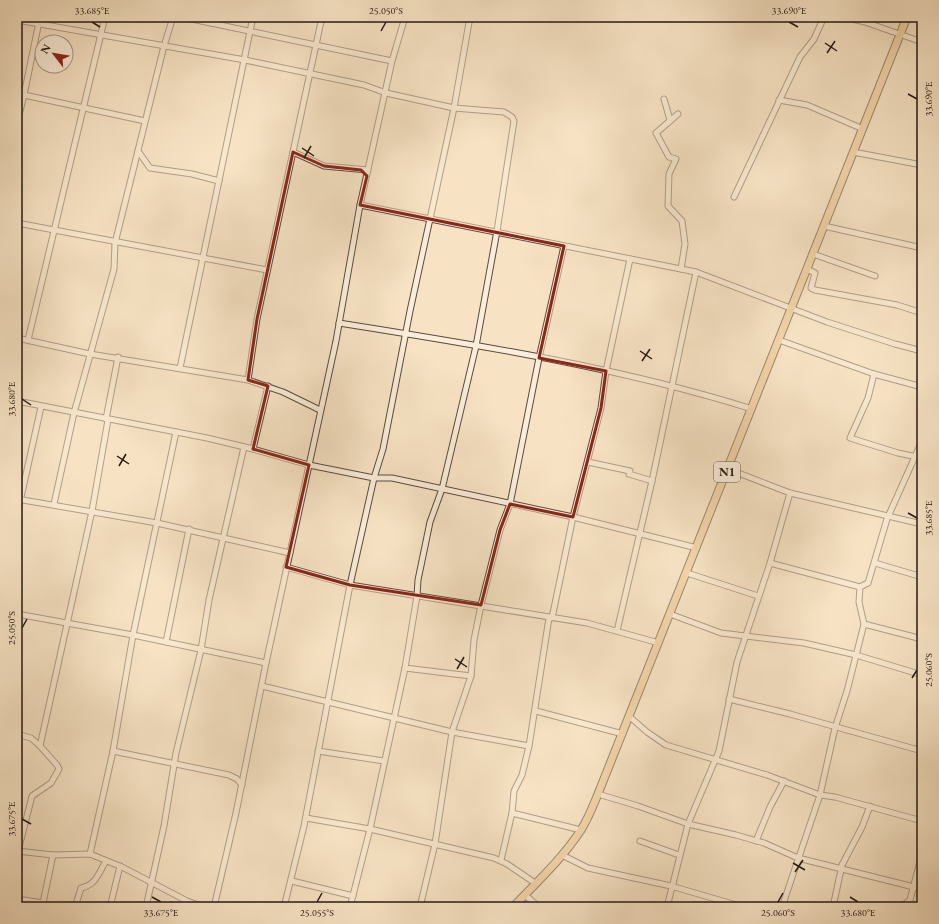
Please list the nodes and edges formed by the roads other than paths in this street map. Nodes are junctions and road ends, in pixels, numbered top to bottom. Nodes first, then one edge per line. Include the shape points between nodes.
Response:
1 (40, 17) edge
2 (105, 17) edge
3 (173, 17) edge
4 (182, 17) edge
5 (213, 17) edge
6 (253, 17) edge
7 (322, 17) edge
8 (405, 17) edge
9 (470, 17) edge
10 (824, 17) edge
11 (844, 17) edge
12 (908, 17) edge
13 (17, 20) edge
14 (38, 23) junction
15 (212, 23) junction
16 (250, 31) junction
17 (901, 34) junction
18 (101, 36) junction
19 (922, 42) edge
20 (315, 44) junction
21 (164, 46) junction
22 (245, 60) junction
23 (392, 61) junction
24 (310, 75) junction
25 (386, 93) junction
26 (24, 95) junction
27 (664, 99) dead end
28 (779, 100) junction
29 (84, 108) junction
30 (454, 108) junction
31 (678, 114) dead end
32 (670, 120) junction
33 (145, 121) junction
34 (17, 123) edge
35 (863, 129) junction
36 (138, 151) junction
37 (293, 152) junction
38 (853, 152) junction
39 (922, 165) edge
40 (367, 173) junction
41 (219, 181) junction
42 (734, 197) dead end
43 (360, 205) junction
44 (430, 218) junction
45 (17, 223) edge
46 (824, 226) junction
47 (53, 231) junction
48 (497, 231) junction
49 (115, 243) junction
50 (564, 246) junction
51 (922, 248) edge
52 (813, 254) junction
53 (630, 258) junction
54 (202, 259) junction
55 (681, 269) junction
56 (807, 269) junction
57 (267, 270) junction
58 (696, 272) junction
59 (875, 276) dead end
60 (791, 309) junction
61 (922, 313) edge
62 (339, 323) junction
63 (406, 334) junction
64 (17, 338) edge
65 (28, 340) junction
66 (779, 340) junction
67 (476, 346) junction
68 (922, 351) edge
69 (90, 354) junction
70 (118, 358) junction
71 (539, 358) junction
72 (180, 368) junction
73 (606, 371) junction
74 (874, 374) junction
75 (248, 380) junction
76 (268, 386) junction
77 (672, 386) junction
78 (922, 387) edge
79 (17, 401) edge
80 (41, 407) junction
81 (752, 409) junction
82 (320, 410) junction
83 (74, 413) junction
84 (107, 419) junction
85 (176, 432) junction
86 (922, 441) edge
87 (244, 447) junction
88 (253, 449) junction
89 (915, 456) junction
90 (922, 458) edge
91 (588, 462) junction
92 (309, 466) junction
93 (728, 469) junction
94 (374, 478) junction
95 (652, 480) junction
96 (442, 489) junction
97 (790, 493) junction
98 (19, 499) edge
99 (54, 504) junction
100 (510, 504) junction
101 (92, 511) junction
102 (17, 515) edge
103 (888, 516) junction
104 (573, 517) junction
105 (157, 522) junction
106 (922, 524) edge
107 (189, 529) junction
108 (640, 534) junction
109 (223, 537) junction
110 (697, 548) junction
111 (290, 553) junction
112 (875, 562) junction
113 (770, 564) junction
114 (286, 567) junction
115 (687, 573) junction
116 (922, 577) edge
117 (350, 585) junction
118 (860, 587) junction
119 (417, 596) junction
120 (758, 596) junction
121 (481, 605) junction
122 (17, 614) edge
123 (670, 614) junction
124 (551, 618) junction
125 (66, 624) junction
126 (864, 624) junction
127 (617, 631) junction
128 (133, 635) junction
129 (746, 635) junction
130 (922, 639) edge
131 (166, 642) junction
132 (658, 643) junction
133 (201, 650) junction
134 (856, 655) junction
135 (266, 663) junction
136 (405, 668) junction
137 (922, 675) edge
138 (471, 676) junction
139 (262, 686) junction
140 (729, 699) junction
141 (327, 701) junction
142 (536, 711) junction
143 (630, 717) junction
144 (393, 718) junction
145 (835, 728) junction
146 (452, 732) junction
147 (17, 734) edge
148 (623, 734) junction
149 (40, 746) junction
150 (529, 746) junction
151 (112, 751) junction
152 (318, 751) junction
153 (922, 752) edge
154 (716, 759) junction
155 (384, 761) junction
156 (174, 764) junction
157 (784, 781) junction
158 (242, 785) junction
159 (598, 794) junction
160 (820, 795) junction
161 (870, 806) junction
162 (512, 814) junction
163 (306, 818) junction
164 (922, 820) edge
165 (688, 824) junction
166 (370, 829) junction
167 (581, 830) junction
168 (640, 841) dead end
169 (756, 841) junction
170 (435, 844) junction
171 (17, 852) edge
172 (90, 854) junction
173 (922, 854) edge
174 (53, 855) junction
175 (562, 855) junction
176 (679, 855) junction
177 (798, 858) junction
178 (501, 860) junction
179 (106, 861) junction
180 (120, 866) junction
181 (842, 869) junction
182 (292, 880) junction
183 (152, 883) junction
184 (535, 883) junction
185 (671, 886) junction
186 (914, 886) junction
187 (922, 889) edge
188 (525, 895) junction
189 (353, 896) junction
190 (17, 898) edge
191 (75, 907) edge
192 (110, 907) edge
193 (146, 907) edge
194 (204, 907) edge
195 (214, 907) edge
196 (284, 907) edge
197 (350, 907) edge
198 (420, 907) edge
199 (513, 907) edge
200 (539, 907) edge
201 (667, 907) edge
202 (743, 907) edge
203 (782, 907) edge
204 (833, 907) edge
205 (901, 907) edge

1 - 14 street
2 - 18 street
3 - 21 street
4 - 15 street
5 - 15 street
6 - 16 street
7 - 20 street
8 - 23 street
9 - 30 street
10 - 28 street via 814,39 800,57
11 - 17 street
12 - 17 highway, N1
13 - 14 street
14 - 18 street
14 - 26 street
15 - 16 street
16 - 20 street
16 - 22 street
17 - 19 street
17 - 35 highway, N1
18 - 21 street
18 - 29 street
20 - 23 street
20 - 24 street
21 - 22 street
21 - 33 street
22 - 24 street
22 - 41 street
23 - 25 street
24 - 25 street via 364,85
24 - 37 street
25 - 30 street
25 - 40 street
26 - 29 street
26 - 34 street
27 - 32 street
28 - 35 street via 807,105
28 - 42 street
29 - 33 street
29 - 47 street
30 - 44 street
30 - 48 street via 504,112 514,121
31 - 32 street
32 - 55 street via 656,133 669,158 676,159 669,174 668,206 682,221 685,244
33 - 36 street
35 - 38 highway, N1
36 - 41 street via 150,168
36 - 49 street
37 - 40 street via 324,166
37 - 57 street
38 - 39 street
38 - 46 highway, N1
40 - 43 street
41 - 54 street
43 - 44 street
43 - 62 street
44 - 48 street
44 - 63 street
45 - 47 street
46 - 51 street
46 - 52 highway, N1
47 - 49 street
47 - 65 street
48 - 50 street
48 - 67 street
49 - 54 street
49 - 69 street via 114,269
50 - 53 street
50 - 71 street
52 - 56 highway, N1
52 - 59 street
53 - 55 street
53 - 73 street
54 - 57 street
54 - 72 street
55 - 58 street
56 - 60 highway, N1
56 - 61 street via 815,273 811,288 815,290 897,305
57 - 75 street
58 - 60 street
58 - 77 street
60 - 66 highway, N1
60 - 68 street
62 - 63 street
62 - 82 street
63 - 67 street
63 - 94 street via 383,449
64 - 65 street
65 - 69 street
66 - 74 street
66 - 81 highway, N1
67 - 71 street
67 - 96 street
69 - 70 street
69 - 83 street
70 - 72 street
70 - 84 street
71 - 73 street
71 - 100 street
72 - 75 street
73 - 77 street
73 - 91 street via 601,408
74 - 78 street
74 - 89 street via 868,398 850,438
75 - 76 street
76 - 82 street
76 - 88 street
77 - 81 street
77 - 95 street
79 - 80 street
80 - 83 street
80 - 98 street
81 - 93 highway, N1
82 - 92 street
83 - 84 street
83 - 99 street
84 - 85 street
84 - 101 street
85 - 87 street
85 - 105 street
86 - 89 street
87 - 88 street
87 - 109 street
88 - 92 street
89 - 90 street
89 - 103 street
91 - 95 street via 630,471 629,474
91 - 104 street
92 - 94 street
92 - 111 street
93 - 97 street
93 - 110 highway, N1
94 - 96 street via 392,478
94 - 117 street
95 - 108 street
96 - 100 street
96 - 119 street via 430,522 419,573
97 - 103 street
97 - 113 street
98 - 99 street
98 - 102 street
99 - 101 street
100 - 104 street
100 - 121 street via 500,530
101 - 105 street
101 - 125 street
103 - 106 street
103 - 112 street
104 - 108 street
104 - 124 street
105 - 107 street
105 - 128 street
107 - 109 street
107 - 131 street
108 - 110 street
108 - 127 street
109 - 111 street
109 - 133 street
110 - 115 highway, N1
111 - 114 street
112 - 116 street
112 - 118 street via 868,583
113 - 118 street
113 - 120 street
114 - 117 street
114 - 135 street
115 - 120 street
115 - 123 highway, N1
117 - 119 street
117 - 141 street
118 - 126 street via 859,602
119 - 121 street
119 - 136 street
120 - 129 street
121 - 124 street
121 - 138 street via 474,640
122 - 125 street
123 - 129 street via 721,633
123 - 132 highway, N1
124 - 127 street via 587,623
124 - 142 street
125 - 128 street
125 - 149 street
126 - 130 street
126 - 134 street
127 - 132 street
128 - 131 street
128 - 151 street
129 - 134 street via 804,643
129 - 140 street
131 - 133 street
132 - 143 highway, N1
133 - 135 street
133 - 156 street
134 - 137 street
134 - 145 street
135 - 139 street
136 - 138 street
136 - 144 street
138 - 146 street
139 - 141 street
139 - 158 street
140 - 145 street
140 - 154 street
141 - 144 street
141 - 152 street
142 - 148 street
142 - 150 street
143 - 148 highway, N1
143 - 154 street via 660,742
144 - 146 street
144 - 155 street
145 - 153 street
145 - 160 street
146 - 150 street
146 - 170 street
147 - 149 street via 31,738
148 - 159 highway, N1
149 - 171 street via 59,770 52,783 32,796
150 - 162 street via 522,775 514,791
151 - 156 street
151 - 172 street
152 - 155 street
152 - 163 street
154 - 157 street
154 - 165 street
155 - 166 street
156 - 158 street via 229,775
156 - 183 street
157 - 160 street
157 - 169 street
158 - 195 street
159 - 165 street
159 - 167 highway, N1
160 - 161 street
160 - 177 street
161 - 164 street
161 - 181 street
162 - 167 street
162 - 178 street
163 - 166 street
163 - 182 street
165 - 169 street
165 - 176 street
166 - 170 street
166 - 189 street
167 - 175 highway, N1
168 - 176 street
169 - 177 street
170 - 178 street
170 - 198 street
171 - 174 street
172 - 174 street
172 - 179 street
173 - 186 street
174 - 190 street via 43,903
175 - 184 highway, N1
175 - 185 street via 588,868
176 - 185 street
177 - 181 street
177 - 203 street
178 - 184 street
179 - 180 street
179 - 191 street via 92,884 88,888 81,888
180 - 183 street
180 - 192 street
181 - 186 street
181 - 204 street
182 - 189 street
182 - 196 street
183 - 193 street
183 - 194 street
184 - 188 highway, N1
185 - 201 street
185 - 202 street
186 - 187 street
186 - 205 street via 908,903
188 - 199 highway, N1
188 - 200 street
189 - 197 street

